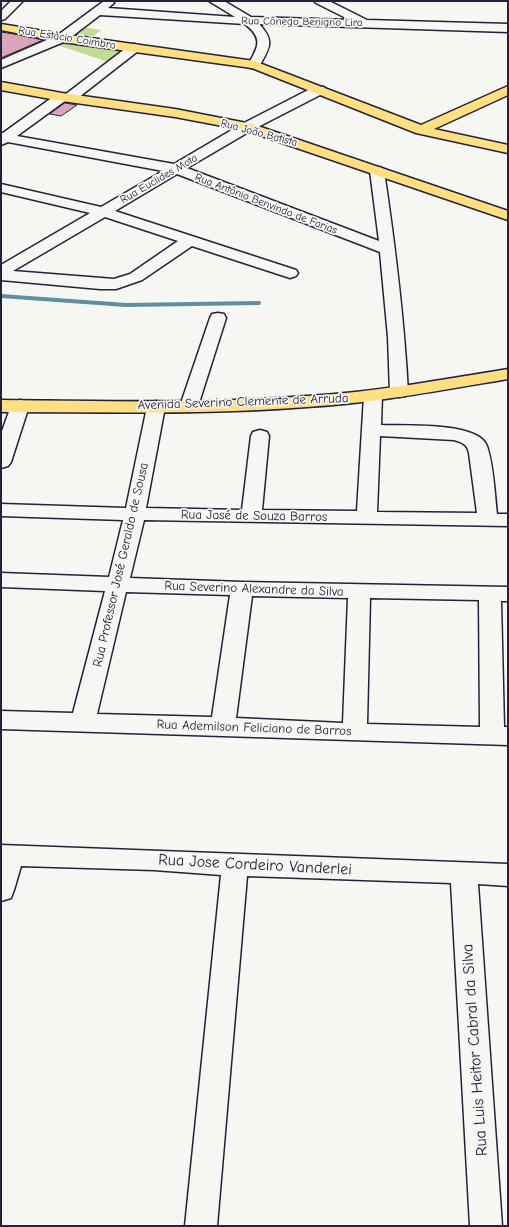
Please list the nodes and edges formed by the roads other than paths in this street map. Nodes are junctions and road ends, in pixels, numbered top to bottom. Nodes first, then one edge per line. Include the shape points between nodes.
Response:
1 (17, 1) edge
2 (111, 1) edge
3 (215, 1) edge
4 (320, 1) edge
5 (97, 11) junction
6 (1, 17) edge
7 (248, 21) junction
8 (367, 24) junction
9 (1, 27) edge
10 (508, 28) edge
11 (62, 38) junction
12 (134, 48) junction
13 (1, 64) edge
14 (254, 65) junction
15 (1, 86) edge
16 (319, 90) junction
17 (508, 90) edge
18 (66, 97) junction
19 (247, 128) junction
20 (421, 130) junction
21 (3, 139) edge
22 (508, 149) edge
23 (176, 169) junction
24 (377, 171) junction
25 (5, 193) edge
26 (104, 212) junction
27 (508, 216) edge
28 (190, 240) junction
29 (388, 250) junction
30 (290, 273) dead end
31 (1, 274) edge
32 (218, 318) dead end
33 (508, 374) edge
34 (399, 392) junction
35 (373, 396) junction
36 (1, 406) edge
37 (20, 406) junction
38 (189, 406) junction
39 (156, 407) junction
40 (372, 430) junction
41 (260, 436) dead end
42 (1, 462) edge
43 (1, 510) edge
44 (135, 514) junction
45 (252, 516) junction
46 (367, 518) junction
47 (488, 520) junction
48 (508, 520) edge
49 (1, 580) edge
50 (119, 585) junction
51 (242, 589) junction
52 (359, 592) junction
53 (499, 594) edge
54 (1, 720) edge
55 (83, 722) junction
56 (223, 726) junction
57 (356, 732) junction
58 (500, 736) edge
59 (6, 856) edge
60 (235, 865) junction
61 (464, 873) junction
62 (508, 875) edge
63 (1, 890) edge
64 (201, 1226) edge
65 (486, 1226) edge

1 - 6 street
2 - 5 street
3 - 7 street
4 - 8 street
5 - 7 street, Rua Cônego Benigno Lira
5 - 11 street
7 - 8 street, Rua Cônego Benigno Lira
7 - 14 street via 260,31 264,39 264,47
8 - 10 street, Rua Cônego Benigno Lira
9 - 11 main road, Rua Estàcio Coimbra
11 - 12 main road, Rua Estàcio Coimbra
11 - 13 street
12 - 14 main road, Rua Estàcio Coimbra
12 - 18 street
14 - 16 main road, Rua Estàcio Coimbra
15 - 18 main road, Rua João Batista
16 - 19 street, Rua Euclides Mota
16 - 20 main road, Rua Estàcio Coimbra
17 - 20 main road
18 - 19 main road, Rua João Batista via 175,113
18 - 21 street
19 - 23 street, Rua Euclides Mota
19 - 24 main road, Rua João Batista
20 - 22 main road, Rua Estàcio Coimbra
21 - 23 street, Rua Antônio Benvindo de Farias
23 - 26 street, Rua Euclides Mota
23 - 29 street, Rua Antônio Benvindo de Farias
24 - 27 main road, Rua João Batista
24 - 29 street
25 - 26 street
26 - 28 street
26 - 31 street, Rua Euclides Mota
28 - 30 street
28 - 31 street via 136,277 116,284
29 - 34 street via 398,348
32 - 38 street
33 - 34 main road, Avenida Severino Clemente de Arruda
34 - 35 main road, Avenida Severino Clemente de Arruda
35 - 38 main road, Avenida Severino Clemente de Arruda via 306,402
35 - 40 street
36 - 37 main road, Avenida Severino Clemente de Arruda
37 - 39 main road, Avenida Severino Clemente de Arruda
37 - 42 street
38 - 39 main road, Avenida Severino Clemente de Arruda
39 - 44 street, Rua Professor José Geraldo de Sousa
40 - 46 street
40 - 47 street via 457,434 470,439 476,444 479,453
41 - 45 street
43 - 44 street, Rua José de Souza Barros
44 - 45 street, Rua José de Souza Barros
44 - 50 street, Rua Professor José Geraldo de Sousa
45 - 46 street, Rua José de Souza Barros
46 - 47 street, Rua José de Souza Barros
47 - 48 street, Rua José de Souza Barros
49 - 50 street, Rua Severino Alexandre da Silva
50 - 51 street, Rua Severino Alexandre da Silva
50 - 55 street, Rua Professor José Geraldo de Sousa
51 - 52 street, Rua Severino Alexandre da Silva
51 - 56 street
52 - 53 street, Rua Severino Alexandre da Silva
52 - 57 street
53 - 58 street
54 - 55 street, Rua Ademilson Feliciano de Barros
55 - 56 street, Rua Ademilson Feliciano de Barros
56 - 57 street, Rua Ademilson Feliciano de Barros
57 - 58 street, Rua Ademilson Feliciano de Barros
59 - 60 street, Rua Jose Cordeiro Vanderlei
59 - 63 street
60 - 61 street, Rua Jose Cordeiro Vanderlei
60 - 64 street
61 - 62 street, Rua Jose Cordeiro Vanderlei
61 - 65 street, Rua Luis Heitor Cabral da Silva

